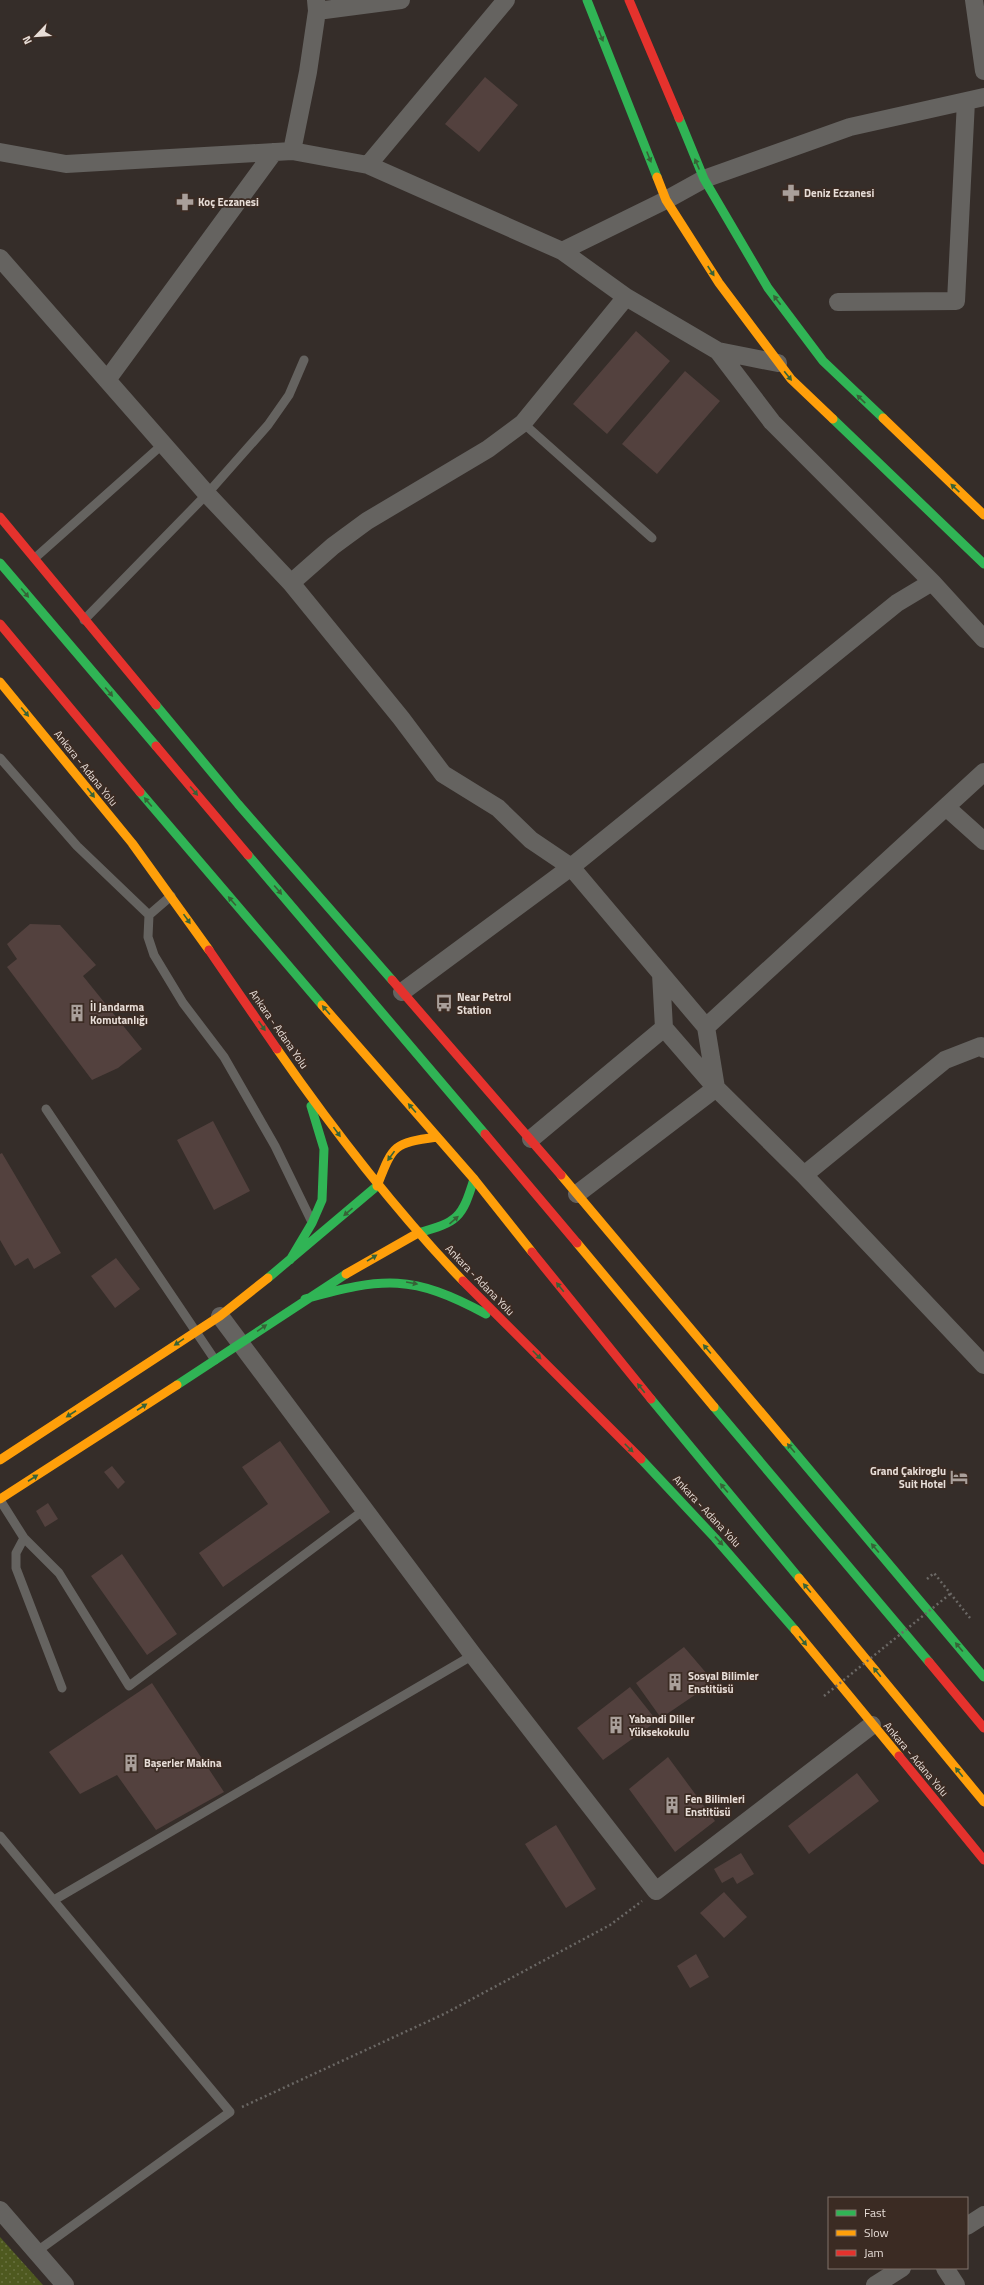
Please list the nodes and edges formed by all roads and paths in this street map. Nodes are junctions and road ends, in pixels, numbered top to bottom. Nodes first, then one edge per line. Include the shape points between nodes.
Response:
1 (401, 0) edge
2 (506, 0) edge
3 (587, 0) edge
4 (629, 0) edge
5 (974, 0) edge
6 (317, 5) edge
7 (984, 71) edge
8 (984, 97) edge
9 (966, 101) junction
10 (283, 151) junction
11 (0, 152) edge
12 (368, 165) junction
13 (704, 179) junction
14 (666, 200) junction
15 (562, 251) junction
16 (0, 258) edge
17 (626, 297) junction
18 (838, 302) dead end
19 (718, 351) junction
20 (304, 360) dead end
21 (778, 363) junction
22 (107, 380) junction
23 (523, 423) junction
24 (164, 444) junction
25 (207, 494) junction
26 (984, 515) edge
27 (0, 517) edge
28 (652, 538) dead end
29 (35, 558) junction
30 (0, 563) edge
31 (984, 564) edge
32 (932, 582) junction
33 (291, 583) junction
34 (84, 620) junction
35 (0, 624) edge
36 (984, 639) edge
37 (0, 682) edge
38 (0, 758) edge
39 (984, 772) edge
40 (946, 807) junction
41 (984, 841) edge
42 (571, 867) junction
43 (171, 896) junction
44 (149, 915) junction
45 (661, 974) junction
46 (402, 992) junction
47 (706, 1027) junction
48 (664, 1028) junction
49 (983, 1047) edge
50 (305, 1088) junction
51 (716, 1088) junction
52 (46, 1109) dead end
53 (437, 1137) junction
54 (523, 1146) junction
55 (507, 1160) junction
56 (804, 1175) junction
57 (474, 1179) junction
58 (377, 1186) junction
59 (574, 1197) junction
60 (312, 1223) junction
61 (418, 1233) junction
62 (290, 1260) junction
63 (305, 1299) junction
64 (220, 1316) junction
65 (510, 1328) junction
66 (194, 1332) junction
67 (240, 1344) junction
68 (215, 1360) junction
69 (984, 1365) edge
70 (0, 1460) edge
71 (0, 1500) edge
72 (364, 1510) junction
73 (24, 1538) junction
74 (934, 1572) dead end
75 (950, 1594) junction
76 (970, 1618) dead end
77 (473, 1655) junction
78 (984, 1677) edge
79 (62, 1688) dead end
80 (824, 1696) dead end
81 (872, 1725) junction
82 (984, 1728) edge
83 (984, 1802) edge
84 (0, 1836) edge
85 (984, 1860) edge
86 (656, 1891) junction
87 (54, 1900) junction
88 (230, 2112) junction
89 (0, 2210) edge
90 (984, 2215) edge
91 (968, 2225) edge
92 (36, 2252) junction
93 (900, 2269) edge
94 (946, 2269) edge
95 (65, 2285) edge
96 (875, 2285) edge
97 (956, 2285) edge

1 - 6 street
2 - 12 street
3 -> 14 main road
13 -> 4 main road
5 - 7 street
6 - 10 street via 308,72
8 - 9 street
9 - 13 street via 850,127
9 - 18 street via 956,300
10 - 11 street via 66,164
10 - 12 street
10 - 22 street
12 - 15 street
13 - 14 street
26 -> 13 main road via 823,361 768,288
14 - 15 street
14 -> 21 main road via 719,283
15 - 17 street
16 - 22 street
17 - 19 street
17 - 23 street
19 - 21 street
19 - 32 street via 772,422
20 - 25 lane via 280,409
21 -> 31 main road via 791,379
22 - 24 street
23 - 28 lane
23 - 33 street via 488,449 367,521 333,546
24 - 25 street
24 - 29 lane
25 - 33 street
25 - 34 lane
27 - 29 main road
29 - 34 main road
30 -> 55 main road
32 - 36 street
32 - 42 street via 891,608
33 - 42 street via 401,718 443,774 498,808 531,840
34 - 46 main road via 238,804
53 -> 35 main road via 202,866
37 -> 43 main road, Ankara - Adana Yolu via 68,762
38 - 44 lane via 77,846
39 - 40 street
40 - 41 street
40 - 47 street
42 - 45 street
42 - 46 street
43 - 44 lane
43 -> 50 main road, Ankara - Adana Yolu
44 - 60 lane via 148,937 154,955 183,1003 224,1057 275,1146
45 - 47 street
45 - 48 street
46 - 54 main road
47 - 51 street
48 - 51 street
48 - 54 street
49 - 56 street via 945,1060
50 -> 58 main road, Ankara - Adana Yolu
50 - 60 main road via 324,1149 322,1200
51 - 56 street
51 - 59 street
52 - 66 lane
53 - 57 main road
53 -> 58 main road via 406,1141 389,1156
54 - 55 main road
54 - 59 main road
55 - 82 main road via 555,1212
56 - 69 street
61 -> 57 main road via 448,1225 464,1211
83 -> 57 main road via 646,1393
58 - 61 main road, Ankara - Adana Yolu
58 -> 62 main road
78 -> 59 main road
60 - 62 main road
63 -> 61 main road
61 - 65 main road, Ankara - Adana Yolu
62 - 64 main road
63 -> 65 main road via 359,1284 403,1282 446,1292
67 -> 63 main road
64 - 66 main road
64 - 67 street
65 -> 81 main road, Ankara - Adana Yolu via 671,1490 745,1570
66 - 68 lane
66 -> 70 main road
67 - 68 main road
67 - 72 street
71 -> 68 main road
71 - 73 lane
72 - 73 lane via 129,1686 59,1573
72 - 77 street
73 - 79 lane via 16,1553 16,1568
74 - 75 path
75 - 76 path
75 - 80 path, bridge
77 - 86 street
77 - 87 lane
81 - 85 main road, Ankara - Adana Yolu
81 - 86 street
84 - 87 lane
86 - 88 path via 610,1925 444,2014
87 - 88 lane
88 - 92 lane
89 - 92 street
90 - 91 street
92 - 95 street
93 - 96 street
94 - 97 street

